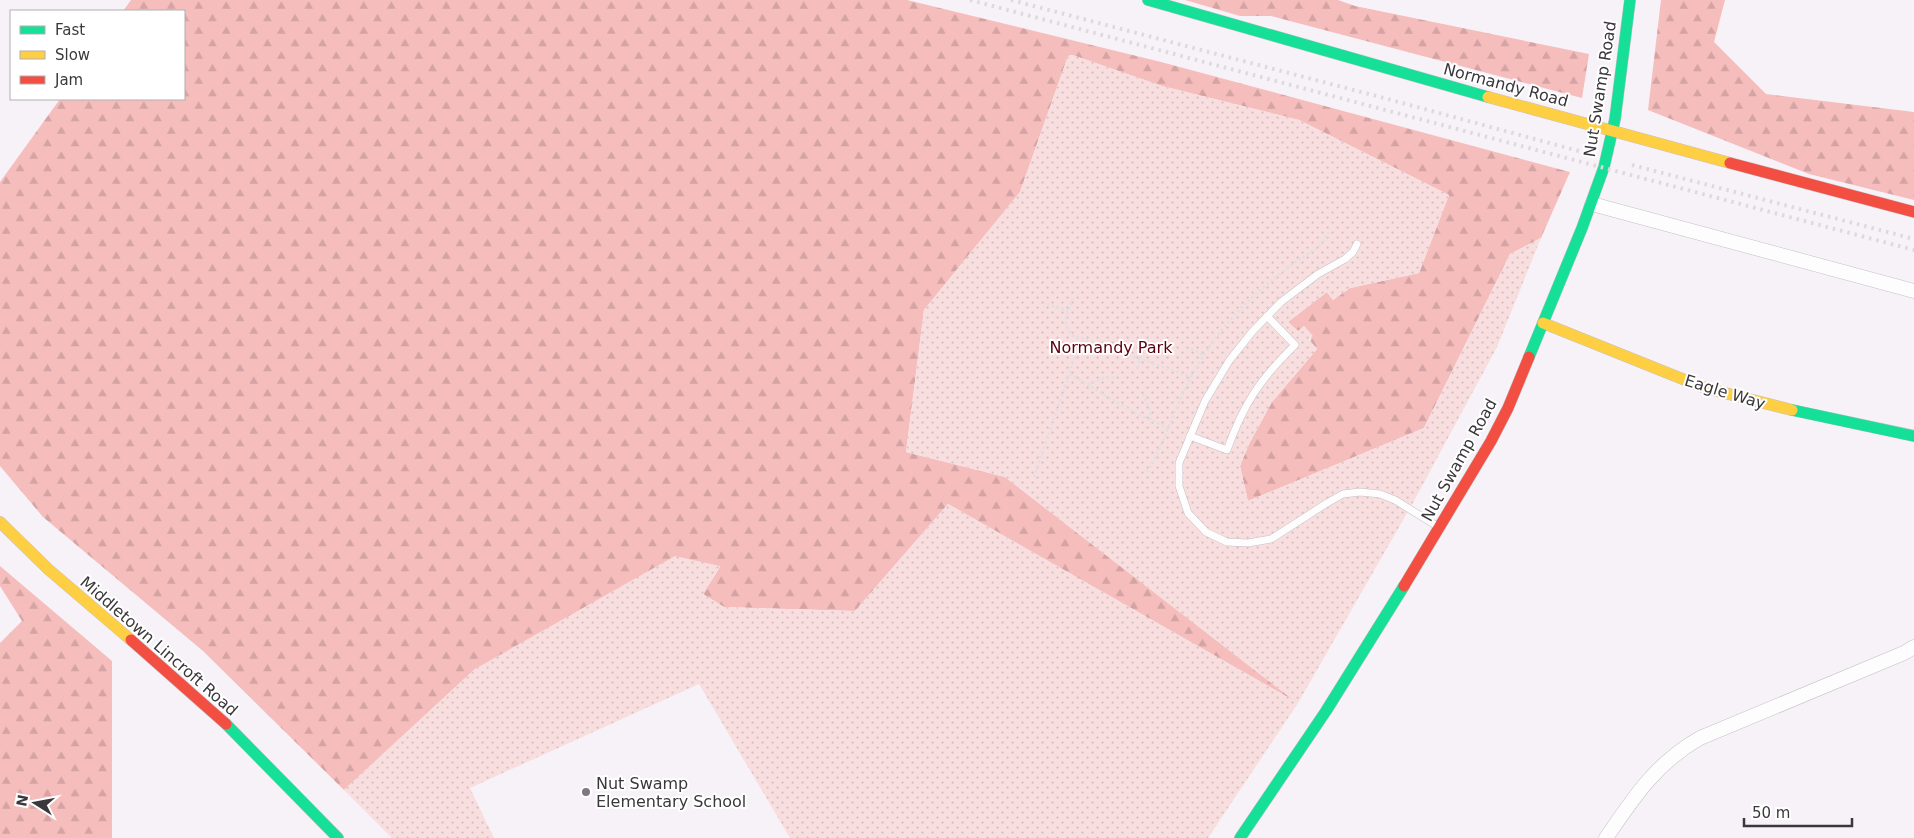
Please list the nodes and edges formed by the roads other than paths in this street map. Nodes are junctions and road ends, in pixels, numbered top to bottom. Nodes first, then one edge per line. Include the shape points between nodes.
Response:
1 (1148, 0) edge
2 (1630, 0) edge
3 (1612, 132) junction
4 (1592, 204) junction
5 (1914, 212) edge
6 (1357, 244) dead end
7 (1914, 290) edge
8 (1267, 316) junction
9 (1543, 323) junction
10 (1190, 436) junction
11 (1914, 436) edge
12 (0, 522) edge
13 (1440, 527) junction
14 (1914, 647) edge
15 (338, 838) edge
16 (1240, 838) edge
17 (1606, 838) edge

1 - 3 main road, Normandy Road
2 - 3 main road, Nut Swamp Road
3 - 4 main road, Nut Swamp Road
3 - 5 main road, Normandy Road
4 - 7 street
4 - 9 main road, Nut Swamp Road
6 - 8 lane via 1345,259 1318,274
8 - 10 lane via 1229,361 1205,401
8 - 10 lane via 1295,345 1253,393 1226,450
9 - 11 main road, Eagle Way via 1705,388
9 - 13 main road, Nut Swamp Road via 1508,408
10 - 13 lane via 1179,463 1179,486 1188,513 1206,532 1227,542 1271,539 1343,494 1360,492 1380,494 1395,500
12 - 15 main road, Middletown Lincroft Road via 71,592 203,702
13 - 16 main road, Nut Swamp Road via 1326,711
14 - 17 street via 1700,738 1670,757 1639,789

